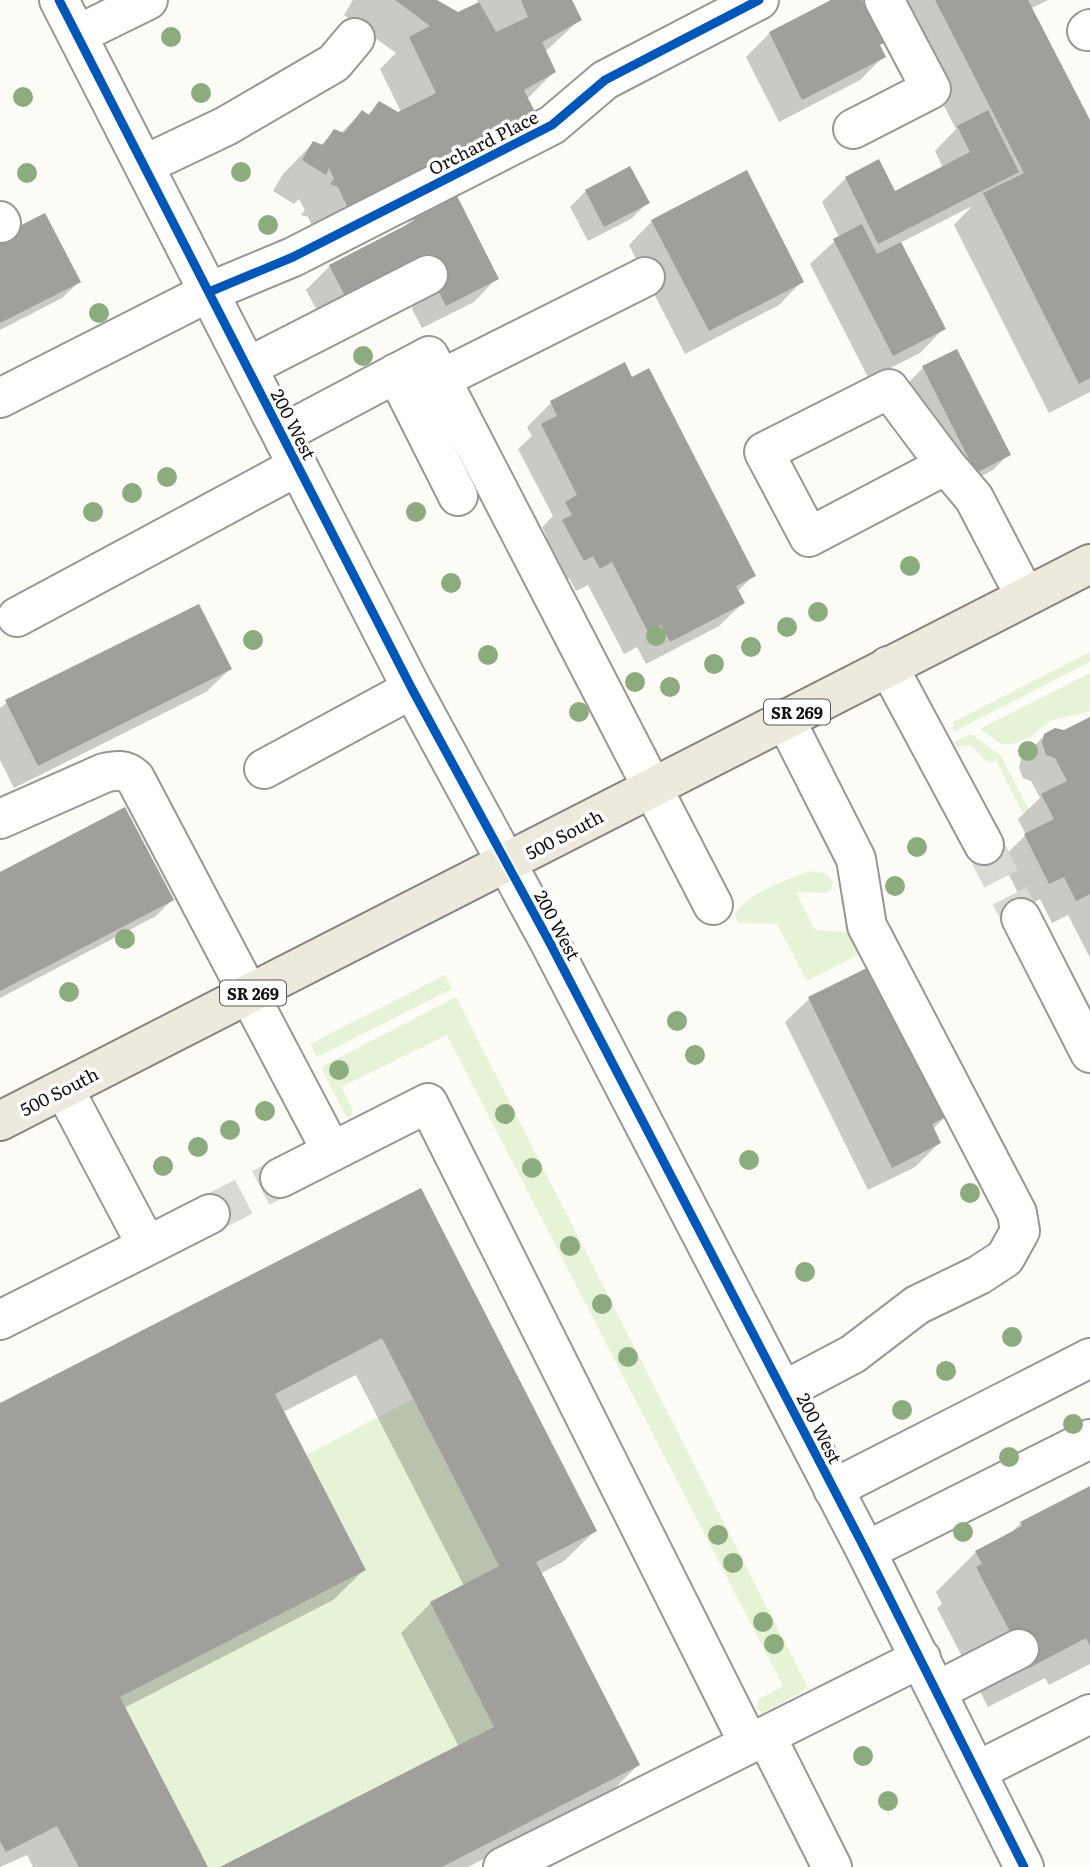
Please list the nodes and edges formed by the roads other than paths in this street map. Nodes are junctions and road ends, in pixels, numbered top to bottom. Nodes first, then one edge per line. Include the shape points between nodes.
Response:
1 (60, 0) edge
2 (148, 0) edge
3 (759, 0) edge
4 (884, 0) edge
5 (77, 35) junction
6 (355, 38) dead end
7 (853, 129) dead end
8 (144, 166) junction
9 (428, 275) dead end
10 (645, 277) dead end
11 (209, 292) junction
12 (248, 368) junction
13 (396, 373) junction
14 (441, 379) junction
15 (0, 398) edge
16 (290, 450) junction
17 (946, 466) junction
18 (458, 495) dead end
19 (1090, 564) edge
20 (1025, 596) junction
21 (17, 617) dead end
22 (888, 666) junction
23 (412, 690) junction
24 (785, 719) junction
25 (264, 769) dead end
26 (651, 789) junction
27 (0, 819) edge
28 (984, 845) tunnel mouth
29 (506, 864) junction
30 (713, 905) dead end
31 (1021, 918) tunnel mouth
32 (248, 995) junction
33 (1090, 1053) edge
34 (64, 1089) junction
35 (0, 1121) edge
36 (332, 1152) junction
37 (280, 1178) tunnel mouth
38 (210, 1214) tunnel mouth
39 (147, 1246) junction
40 (0, 1320) edge
41 (1090, 1358) edge
42 (783, 1391) junction
43 (1090, 1439) edge
44 (833, 1489) junction
45 (866, 1551) junction
46 (1019, 1648) dead end
47 (921, 1658) junction
48 (937, 1691) junction
49 (1090, 1714) edge
50 (758, 1740) junction
51 (977, 1771) junction
52 (503, 1867) edge
53 (832, 1867) edge
54 (1024, 1867) edge

1 - 5 street, 200 West
2 - 5 street
3 - 11 street, Orchard Place via 605,80 552,125 293,257
4 - 7 street via 931,89
5 - 8 street, 200 West
6 - 8 street via 334,63 226,126
8 - 11 street, 200 West
9 - 12 street
10 - 14 street
11 - 12 street, 200 West
11 - 15 street, Orchard Place
12 - 16 street, 200 West
13 - 14 street via 429,356
13 - 16 street
13 - 18 street
14 - 26 street
16 - 21 street
16 - 23 street, 200 West
17 - 17 street via 889,389 764,452 809,537
17 - 20 street via 974,498
19 - 20 main road, 500 South / SR 269
20 - 22 main road, 500 South / SR 269
22 - 24 main road, 500 South / SR 269
22 - 28 street
23 - 25 street
23 - 29 street, 200 West
24 - 26 main road, 500 South / SR 269
24 - 42 street via 856,859 867,926 1017,1213 1020,1231 1005,1258 917,1306 853,1354
26 - 29 main road, 500 South / SR 269
26 - 30 street
27 - 32 street via 104,773 129,772
29 - 32 main road, 500 South / SR 269
29 - 42 street, 200 West
31 - 33 street
32 - 34 main road, 500 South / SR 269
32 - 36 street
34 - 35 main road, 500 South / SR 269
34 - 39 street
36 - 37 street
36 - 50 street via 428,1103
38 - 39 street
39 - 40 street
41 - 44 street
42 - 44 street, 200 West
43 - 45 street
44 - 45 street, 200 West
45 - 47 street, 200 West
46 - 48 street
47 - 48 street, 200 West
47 - 50 street
48 - 51 street, 200 West
49 - 51 street
50 - 52 street
50 - 53 street
51 - 54 street, 200 West

